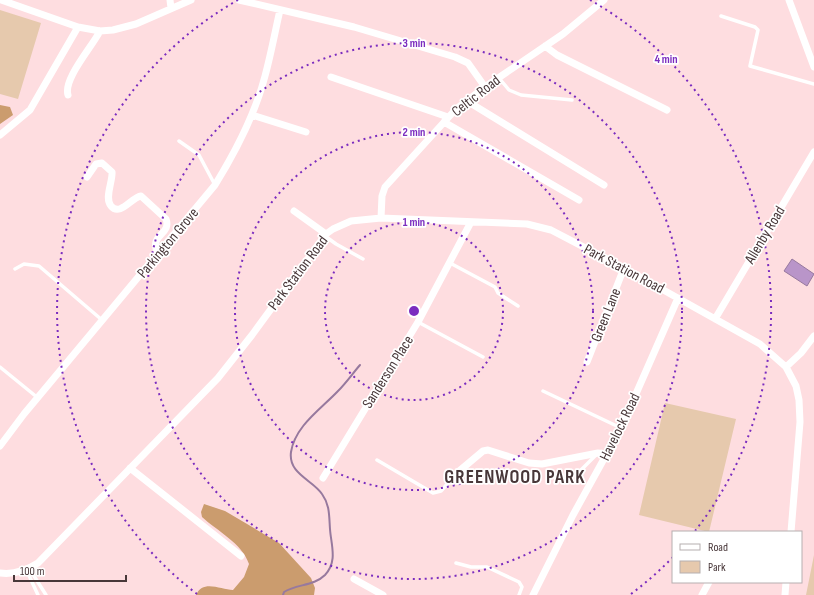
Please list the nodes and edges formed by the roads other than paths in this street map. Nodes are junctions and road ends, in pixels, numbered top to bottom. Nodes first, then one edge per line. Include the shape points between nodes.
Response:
1 (1, 0) edge
2 (170, 0) edge
3 (191, 0) edge
4 (239, 0) edge
5 (604, 0) edge
6 (790, 0) edge
7 (171, 8) junction
8 (280, 10) junction
9 (720, 16) dead end
10 (78, 27) junction
11 (100, 32) junction
12 (544, 46) junction
13 (814, 67) edge
14 (331, 77) dead end
15 (499, 78) junction
16 (814, 84) edge
17 (485, 87) junction
18 (68, 96) dead end
19 (572, 100) dead end
20 (467, 101) junction
21 (667, 110) dead end
22 (252, 115) junction
23 (446, 120) junction
24 (306, 132) dead end
25 (0, 135) edge
26 (178, 141) dead end
27 (814, 152) edge
28 (87, 177) dead end
29 (215, 185) junction
30 (604, 185) dead end
31 (579, 200) dead end
32 (294, 211) dead end
33 (381, 218) junction
34 (471, 222) junction
35 (325, 235) junction
36 (158, 254) junction
37 (362, 259) dead end
38 (450, 263) junction
39 (624, 268) junction
40 (15, 269) dead end
41 (678, 298) junction
42 (518, 306) dead end
43 (715, 319) junction
44 (103, 321) junction
45 (418, 322) junction
46 (814, 336) edge
47 (483, 356) dead end
48 (587, 362) dead end
49 (786, 367) junction
50 (0, 368) edge
51 (544, 391) dead end
52 (38, 398) junction
53 (621, 428) junction
54 (0, 446) edge
55 (598, 452) junction
56 (607, 454) junction
57 (377, 460) dead end
58 (130, 468) junction
59 (458, 472) joint
60 (578, 473) dead end
61 (323, 478) dead end
62 (791, 531) edge
63 (241, 556) dead end
64 (456, 563) dead end
65 (28, 569) junction
66 (0, 573) edge
67 (354, 579) dead end
68 (708, 583) edge
69 (786, 583) edge
70 (38, 595) edge
71 (46, 595) edge
72 (383, 595) edge
73 (519, 595) edge
74 (533, 595) edge
75 (702, 595) edge
76 (785, 595) edge

1 - 10 street
2 - 7 street
3 - 7 street
4 - 8 street
5 - 12 street, Celtic Road via 563,34
6 - 13 street
7 - 11 street via 136,24
8 - 17 street via 354,26 455,57 468,63
8 - 22 street, Parkington Grove via 265,76
9 - 16 lane via 754,26 758,30 750,66
10 - 11 street
10 - 25 street via 30,110
11 - 18 street via 72,74 66,87
12 - 15 street, Celtic Road
12 - 21 street
14 - 23 street
15 - 17 street, Celtic Road
15 - 19 lane via 509,90 521,96
17 - 20 street, Celtic Road
20 - 23 street, Celtic Road
20 - 30 street
22 - 24 street
22 - 29 street, Parkington Grove
23 - 31 street
23 - 33 street, Celtic Road via 385,187
26 - 29 lane via 199,155
27 - 43 street, Allenby Road
28 - 36 street via 96,164 102,163 112,172 109,202 112,207 122,208 141,196 166,219 166,228 154,246
29 - 36 street, Parkington Grove
32 - 35 street
33 - 34 street, Park Station Road
33 - 35 street, Park Station Road via 344,223
34 - 38 street, Sanderson Place
34 - 39 street, Park Station Road via 544,227
35 - 37 lane
35 - 58 street, Park Station Road via 218,378
36 - 44 street, Parkington Grove
38 - 42 lane via 495,287 498,293
38 - 45 street, Sanderson Place
39 - 41 street, Park Station Road
39 - 48 street, Green Lane
40 - 44 lane via 24,264 39,266
41 - 43 street, Park Station Road
41 - 53 street, Havelock Road
43 - 49 street, Park Station Road via 760,344
44 - 52 street, Parkington Grove
45 - 47 lane
45 - 61 street, Sanderson Place
46 - 49 street
49 - 62 street, Park Station Road via 796,386 800,422
50 - 52 lane
51 - 53 lane
52 - 54 street, Parkington Grove
53 - 56 street, Havelock Road
55 - 56 street
55 - 59 street via 537,464 488,450 483,451
55 - 60 lane
56 - 74 street, Havelock Road
57 - 59 lane via 433,493 441,491
58 - 63 street
58 - 65 street, Park Station Road via 38,563
64 - 73 lane via 471,567 487,567 519,582 522,587
65 - 66 street, Park Station Road
65 - 70 lane
65 - 71 lane
67 - 72 street
68 - 75 street
69 - 76 street

